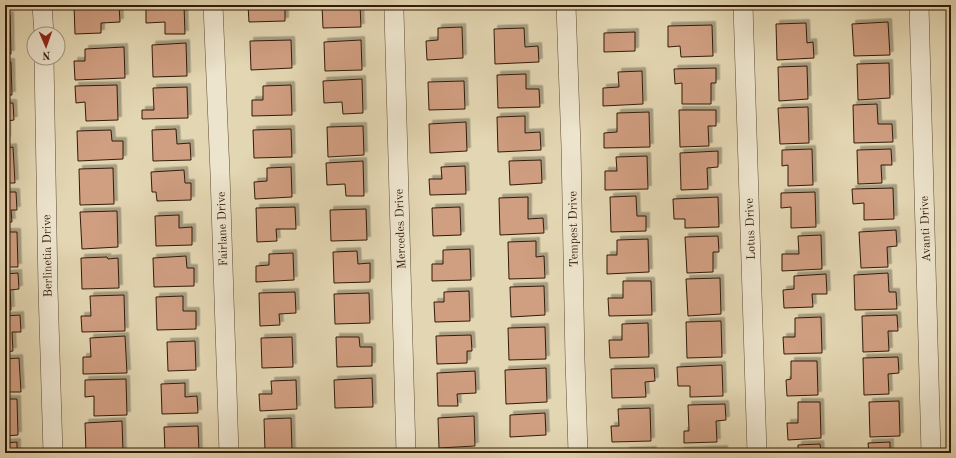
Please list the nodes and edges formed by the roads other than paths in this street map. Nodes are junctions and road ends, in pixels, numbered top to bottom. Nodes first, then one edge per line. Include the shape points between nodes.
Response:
1 (42, 5) edge
2 (213, 5) edge
3 (395, 5) edge
4 (566, 5) edge
5 (743, 5) edge
6 (919, 5) edge
7 (43, 26) edge
8 (44, 66) edge
9 (53, 453) edge
10 (229, 453) edge
11 (406, 453) edge
12 (578, 453) edge
13 (756, 453) edge
14 (931, 453) edge

1 - 7 street
2 - 10 street, Fairlane Drive
3 - 11 street, Mercedes Drive
4 - 12 street, Tempest Drive
5 - 13 street, Lotus Drive
6 - 14 street, Avanti Drive
8 - 9 street, Berlinetia Drive

